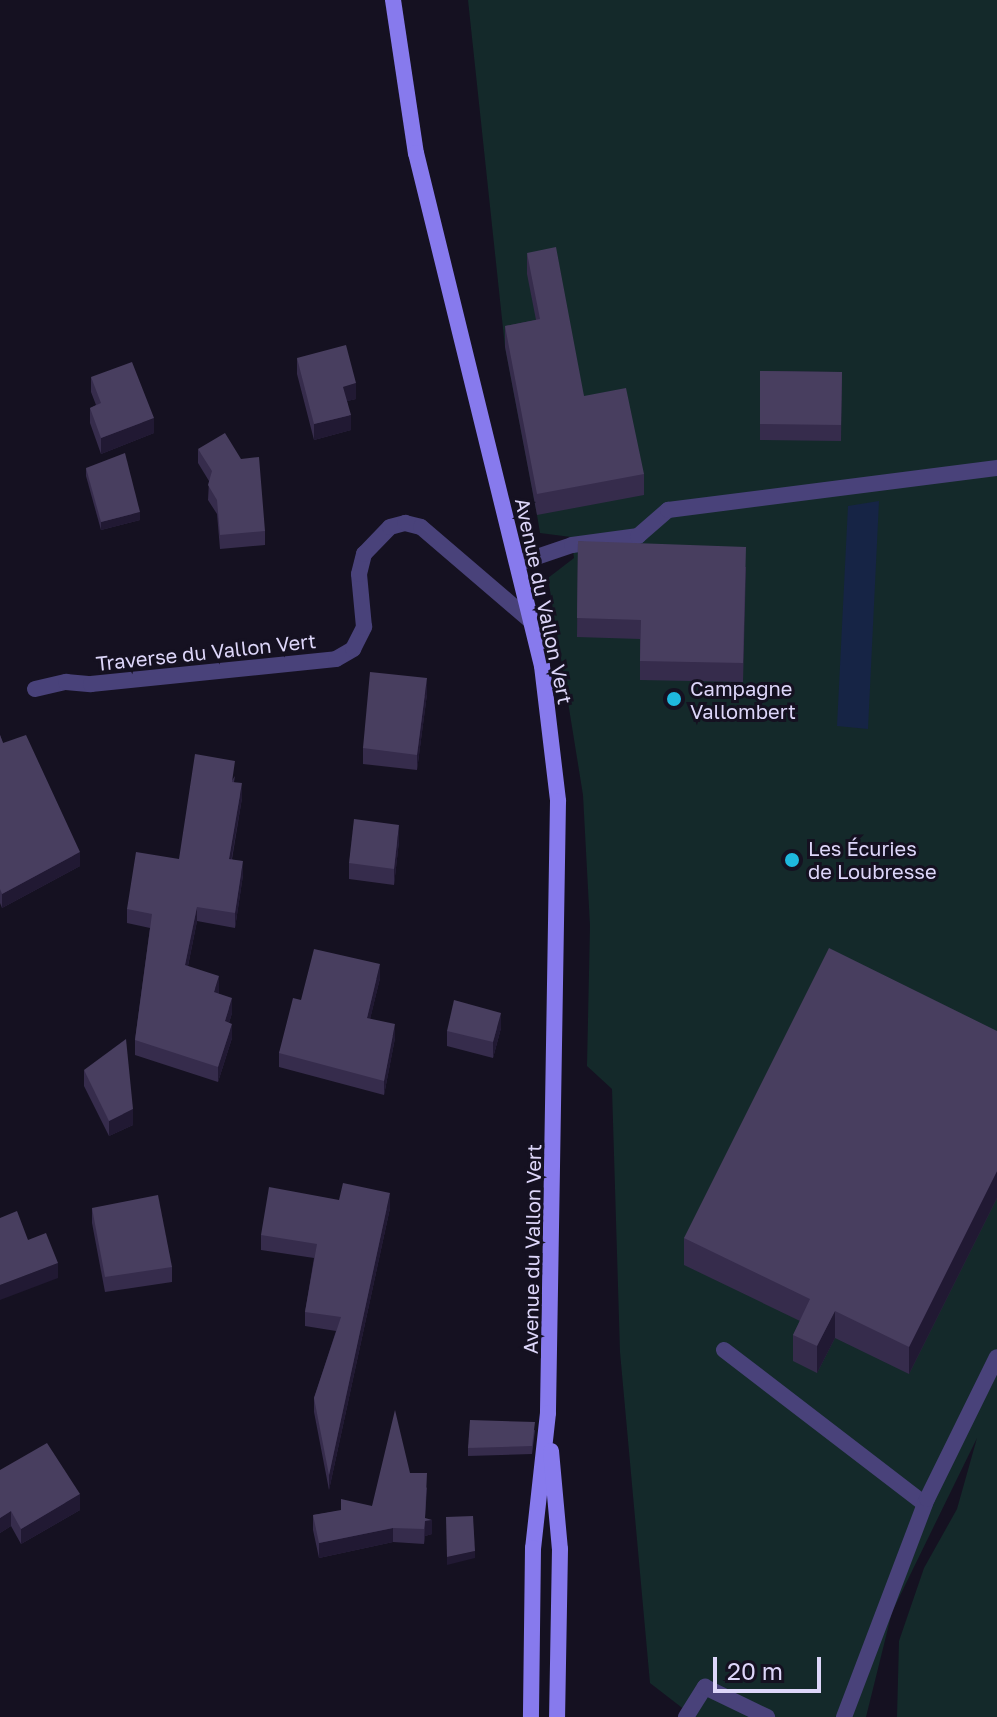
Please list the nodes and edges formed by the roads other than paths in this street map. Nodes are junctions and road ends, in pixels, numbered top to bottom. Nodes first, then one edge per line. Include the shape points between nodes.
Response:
1 (393, 0) edge
2 (997, 468) edge
3 (519, 563) junction
4 (532, 622) junction
5 (35, 689) dead end
6 (724, 1350) dead end
7 (997, 1357) edge
8 (548, 1413) junction
9 (925, 1504) junction
10 (531, 1717) edge
11 (557, 1717) edge
12 (686, 1717) edge
13 (767, 1717) edge
14 (844, 1717) edge

1 - 3 main road, Avenue du Vallon Vert via 416,153
2 - 3 street via 668,510 638,536 572,545
3 - 4 main road, Avenue du Vallon Vert
4 - 5 street, Traverse du Vallon Vert via 421,527 405,523 390,527 364,554 359,574 364,627 353,649 336,659
4 - 8 main road, Avenue du Vallon Vert via 558,801
6 - 9 street
7 - 9 street
8 - 10 main road, Avenue du Vallon Vert via 533,1548
8 - 11 main road, Avenue du Vallon Vert via 560,1549
9 - 14 street
12 - 13 street via 705,1687

